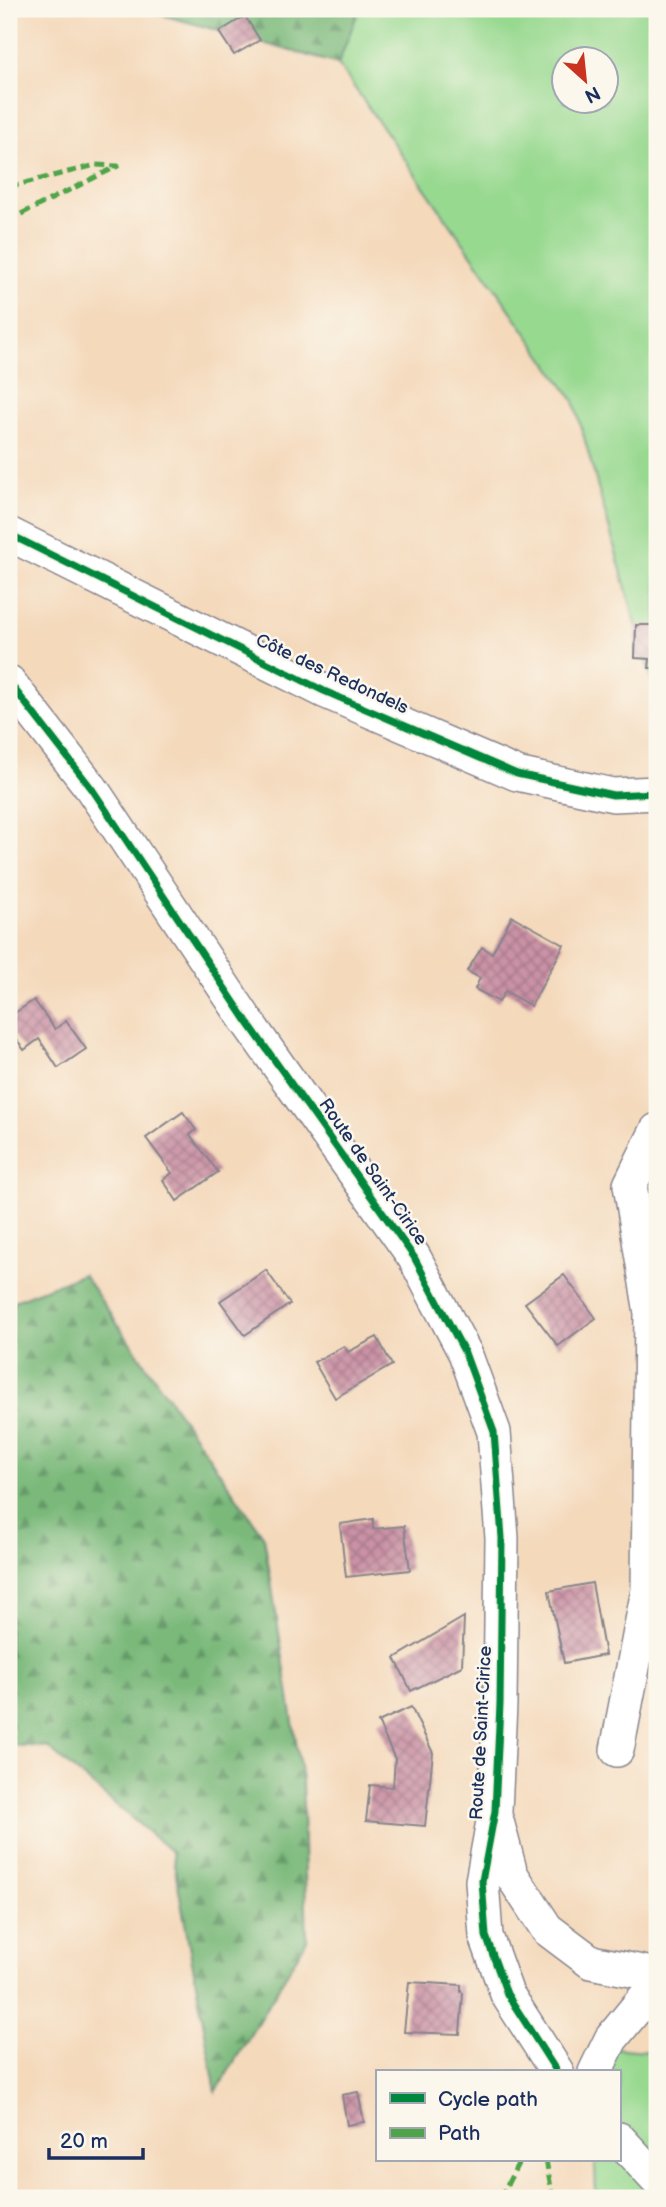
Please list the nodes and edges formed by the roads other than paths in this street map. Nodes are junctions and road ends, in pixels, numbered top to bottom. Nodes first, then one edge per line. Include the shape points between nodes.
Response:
1 (9, 534) edge
2 (9, 682) edge
3 (657, 793) edge
4 (657, 1130) edge
5 (617, 1750) dead end
6 (495, 1811) junction
7 (657, 1975) edge
8 (657, 1983) edge
9 (556, 2070) edge
10 (596, 2070) edge
11 (620, 2141) edge
12 (657, 2180) edge

1 - 3 street, Côte des Redondels via 324,691 517,774 613,795
2 - 6 street, Route de Saint-Cirice via 92,789 246,1020 414,1257 465,1353 494,1432 502,1538
4 - 5 street via 630,1185 651,1313 648,1590
6 - 7 street, Route de Saint-Cirice via 511,1874 547,1929 591,1962
6 - 9 street, Route de Saint-Cirice via 482,1881 486,1936 507,1994
8 - 10 street via 611,2039
11 - 12 street

